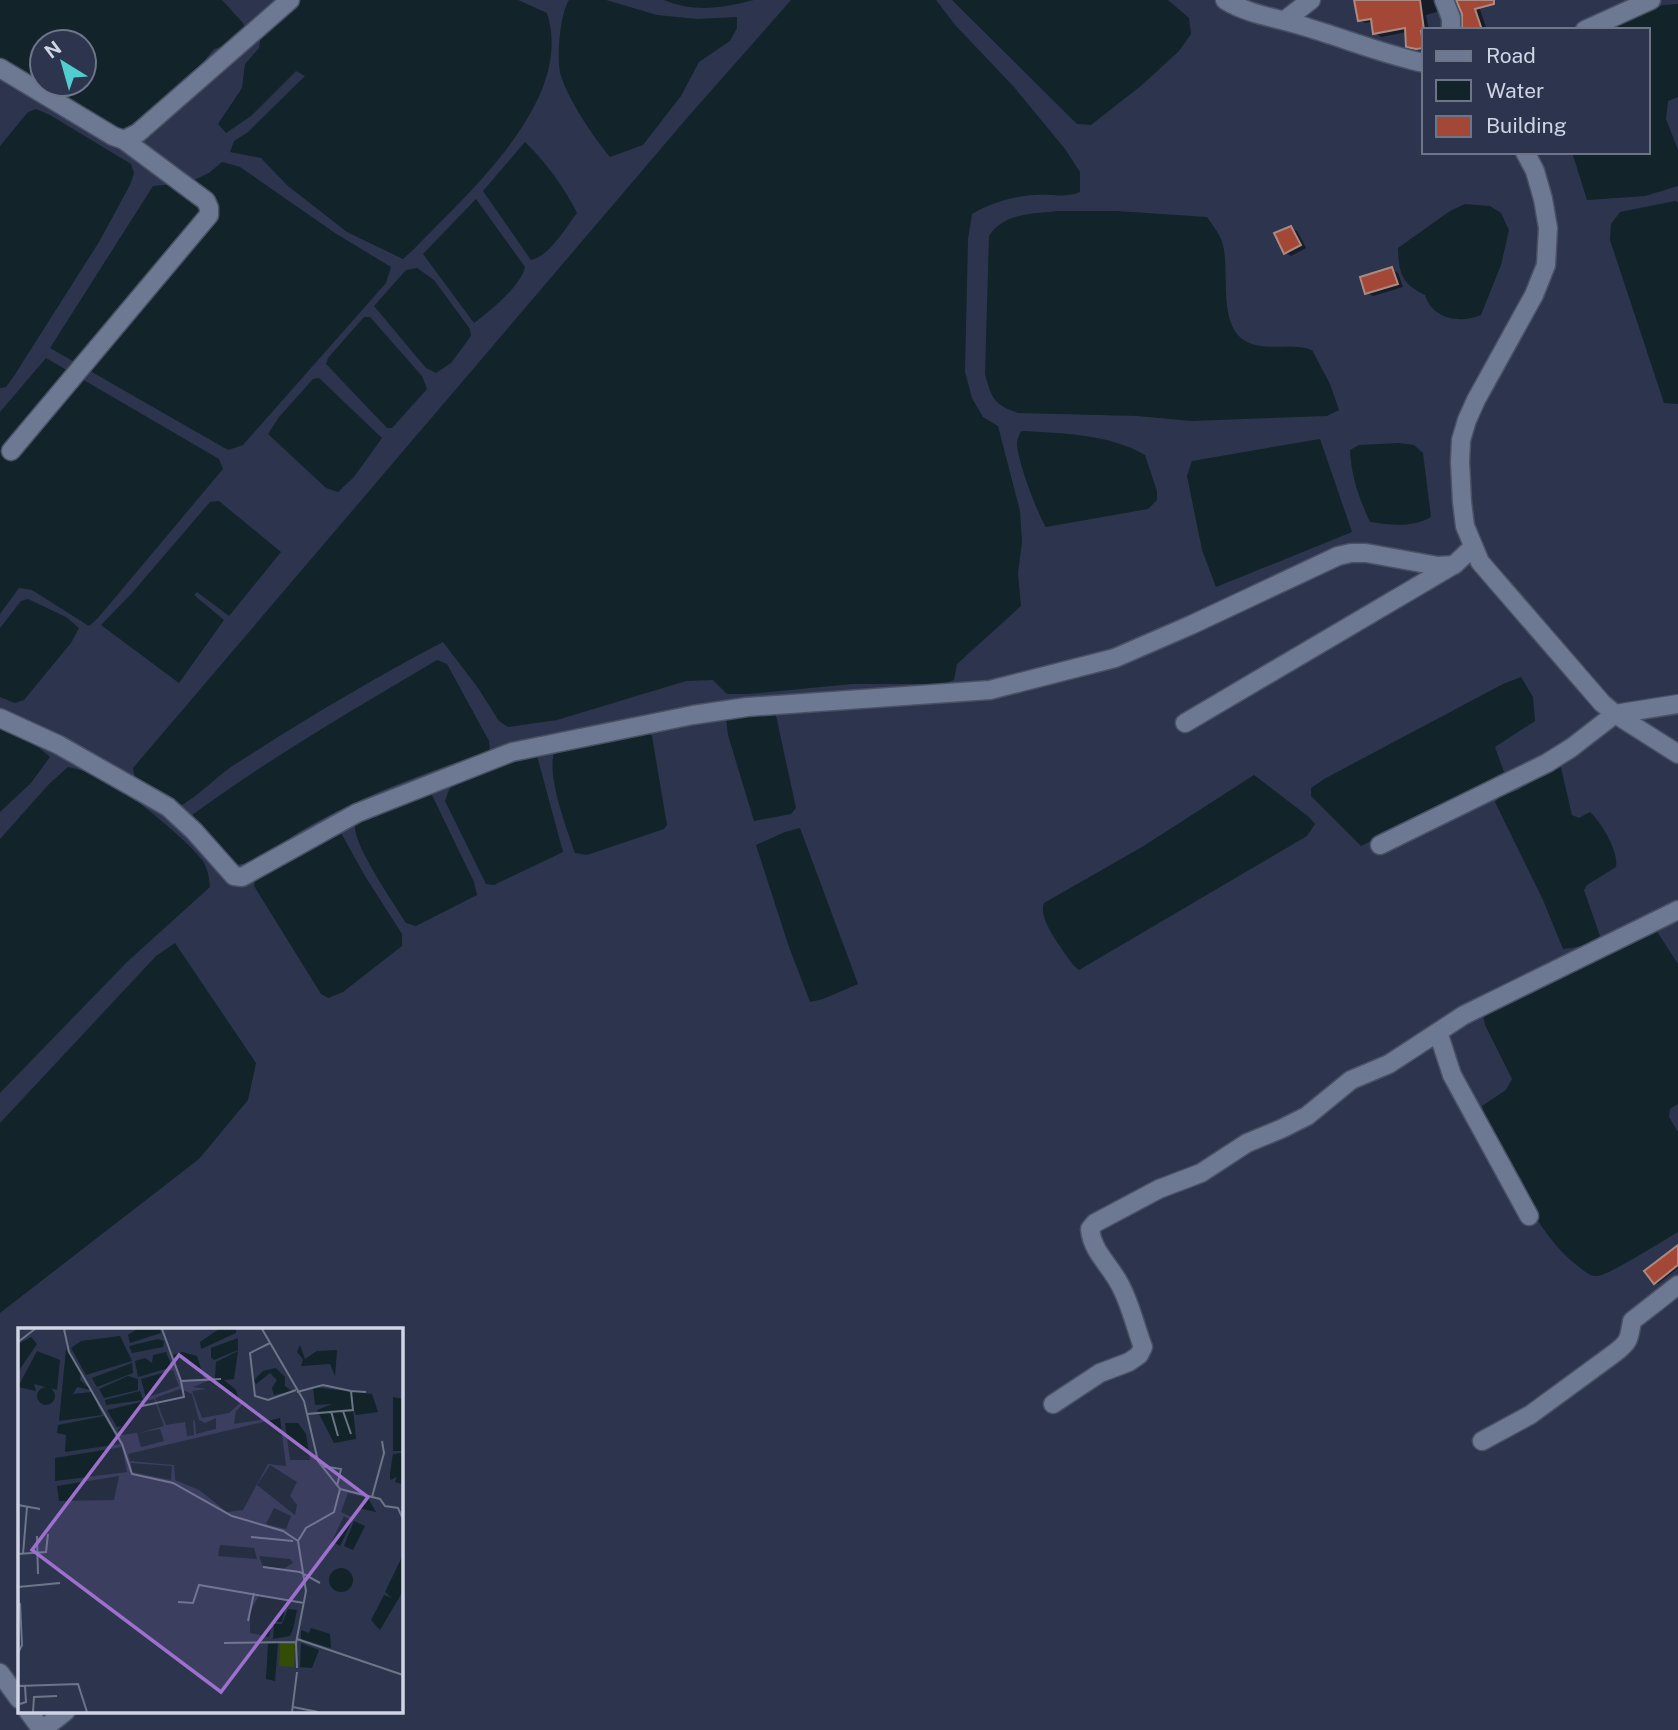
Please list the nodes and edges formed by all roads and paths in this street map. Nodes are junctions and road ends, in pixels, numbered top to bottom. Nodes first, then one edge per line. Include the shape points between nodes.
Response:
1 (290, 0) edge
2 (1225, 0) edge
3 (1311, 0) edge
4 (1444, 0) edge
5 (1651, 0) edge
6 (1285, 20) junction
7 (1451, 28) edge
8 (1589, 28) edge
9 (1422, 62) edge
10 (0, 68) edge
11 (124, 140) junction
12 (1526, 154) edge
13 (11, 451) dead end
14 (1472, 548) junction
15 (1454, 565) junction
16 (1678, 704) edge
17 (1615, 714) junction
18 (0, 718) edge
19 (1185, 723) dead end
20 (1678, 754) edge
21 (1380, 845) dead end
22 (1678, 910) edge
23 (1438, 1032) junction
24 (1529, 1216) dead end
25 (1678, 1285) edge
26 (1053, 1404) dead end
27 (1482, 1441) dead end
28 (0, 1673) edge
29 (18, 1698) edge
30 (29, 1712) edge
31 (65, 1712) edge
32 (42, 1730) edge

1 - 11 street via 138,133
2 - 6 street via 1240,9
3 - 6 street
4 - 7 street
5 - 8 street
6 - 9 street
10 - 11 street
11 - 13 street via 206,201 209,215
12 - 14 street via 1543,199 1548,228 1546,265 1464,430 1462,502
14 - 15 street
14 - 17 street via 1490,576
15 - 18 street via 1351,553 1115,658 990,690 747,707 512,752 357,813 242,877 234,876 168,807 59,745
15 - 19 street
16 - 17 street
17 - 20 street
17 - 21 street via 1547,763
22 - 23 street
23 - 24 street via 1452,1075
23 - 26 street via 1388,1064 1350,1080 1307,1116 1095,1223 1090,1237 1118,1281 1143,1347 1129,1362 1100,1373
25 - 27 street via 1632,1321 1631,1336 1616,1352 1530,1415
28 - 29 street
30 - 32 street
31 - 32 street

